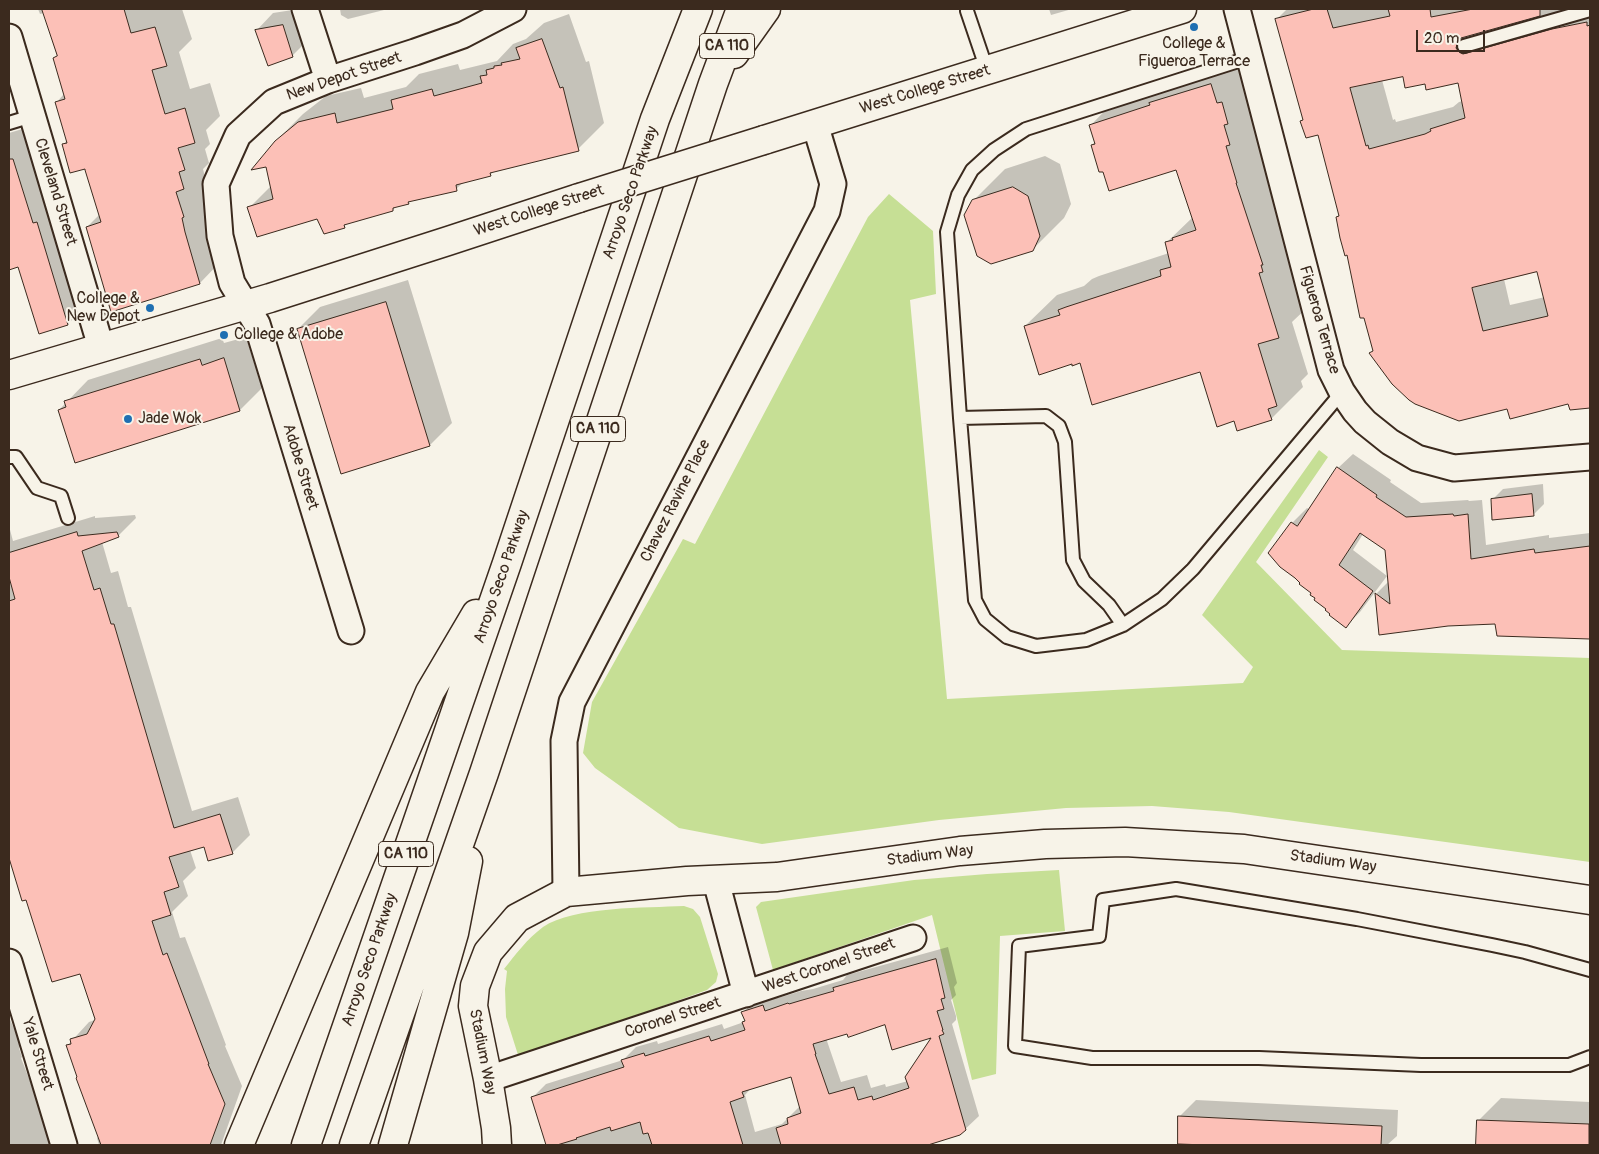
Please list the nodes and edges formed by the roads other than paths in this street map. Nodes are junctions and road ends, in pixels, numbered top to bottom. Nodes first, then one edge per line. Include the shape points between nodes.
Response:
1 (305, 9) edge
2 (513, 9) edge
3 (698, 9) edge
4 (741, 9) edge
5 (766, 9) edge
6 (969, 9) edge
7 (1182, 9) edge
8 (1237, 9) edge
9 (1590, 10) edge
10 (9, 37) edge
11 (1464, 46) dead end
12 (1248, 58) junction
13 (987, 70) junction
14 (328, 80) junction
15 (713, 84) junction
16 (32, 116) junction
17 (9, 123) edge
18 (815, 124) junction
19 (245, 305) junction
20 (101, 347) junction
21 (9, 375) edge
22 (1342, 392) junction
23 (960, 418) junction
24 (9, 457) edge
25 (1590, 457) edge
26 (68, 518) dead end
27 (506, 563) junction
28 (1123, 624) junction
29 (351, 631) dead end
30 (484, 774) junction
31 (716, 881) junction
32 (566, 892) junction
33 (1590, 900) edge
34 (913, 938) dead end
35 (9, 962) edge
36 (1590, 970) edge
37 (746, 994) junction
38 (1590, 1058) edge
39 (488, 1079) junction
40 (64, 1145) edge
41 (239, 1145) edge
42 (306, 1145) edge
43 (354, 1145) edge
44 (393, 1145) edge
45 (497, 1145) edge

1 - 14 street
2 - 14 street, New Depot Street via 463,35
3 - 27 main road, Arroyo Seco Parkway / CA 110 via 655,119
4 - 15 main road, CA 110
5 - 15 main road
6 - 13 lane
7 - 13 main road, West College Street
8 - 12 street, Figueroa Terrace
9 - 11 lane
10 - 16 street, Cleveland Street
12 - 22 street, Figueroa Terrace via 1331,370
12 - 23 lane via 1026,129 994,150 972,170 958,195 947,232
13 - 18 main road, West College Street
14 - 19 street, New Depot Street via 274,102 238,135 216,184 220,236 232,283
15 - 30 main road, CA 110
16 - 17 lane
16 - 20 street, Cleveland Street
18 - 19 main road, West College Street, bridge
18 - 32 street, Chavez Ravine Place via 833,184 827,211 572,702 564,741
19 - 20 main road, West College Street
19 - 29 street, Adobe Street via 257,324
20 - 21 main road, West College Street
22 - 25 street, Figueroa Terrace via 1365,422 1390,442 1417,458 1454,468
22 - 28 lane via 1193,569 1162,599
23 - 28 lane via 1046,416 1059,426 1065,442 1073,560 1084,581
23 - 28 lane via 975,600 984,619 1007,638 1036,646 1086,640
24 - 26 lane via 16,457 37,488 61,496
27 - 41 main road via 430,692
27 - 42 main road, Arroyo Seco Parkway / CA 110
30 - 43 main road, CA 110
30 - 44 main road via 454,933
31 - 32 main road, Stadium Way
31 - 33 main road, Stadium Way via 776,877 960,851 1124,842 1244,849
31 - 37 street
32 - 39 main road, Stadium Way via 517,918 488,952 475,986 472,1006
34 - 37 street, West Coronel Street
35 - 40 street, Yale Street
36 - 38 lane via 1492,945 1176,890 1104,900 1099,936 1020,946 1015,1046 1092,1058 1259,1058 1421,1065 1569,1064
37 - 39 street, Coronel Street
39 - 45 main road, Stadium Way

